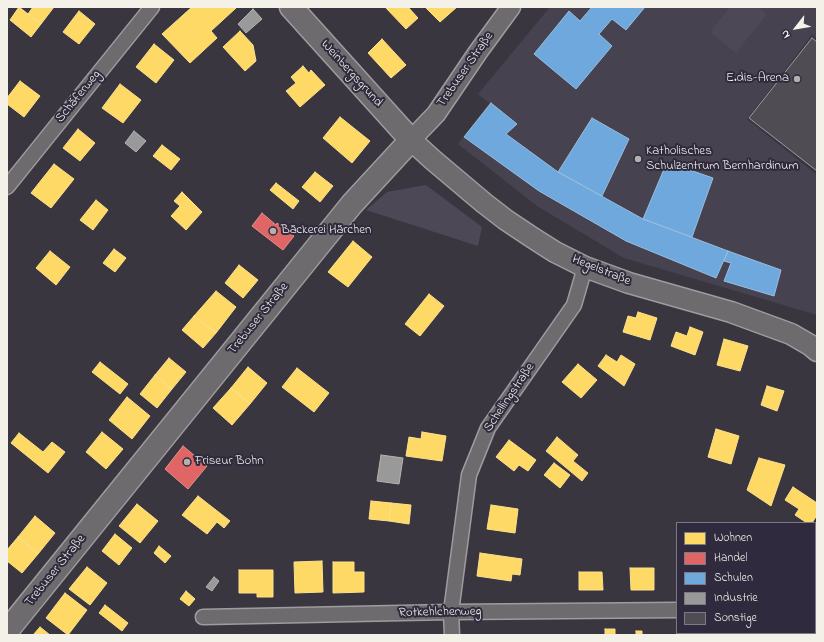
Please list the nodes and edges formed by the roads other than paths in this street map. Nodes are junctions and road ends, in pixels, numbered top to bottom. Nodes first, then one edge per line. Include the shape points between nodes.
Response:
1 (152, 7) edge
2 (291, 7) edge
3 (511, 7) edge
4 (411, 140) junction
5 (7, 187) edge
6 (586, 267) junction
7 (817, 351) edge
8 (676, 610) edge
9 (451, 612) junction
10 (203, 616) dead end
11 (7, 631) edge
12 (452, 635) edge

1 - 5 street, Schäferweg
2 - 4 main road, Weinbergsgrund
3 - 4 street, Trebuser Straße via 436,114
4 - 6 main road, Hegelstraße via 506,220 555,252
4 - 11 main road, Trebuser Straße via 352,204
6 - 7 main road, Hegelstraße via 629,283 731,312 791,334
6 - 9 street, Schellingstraße via 574,305 488,428 469,475
8 - 9 street, Rotkehlchenweg
9 - 10 street, Rotkehlchenweg
9 - 12 street, Schellingstraße

